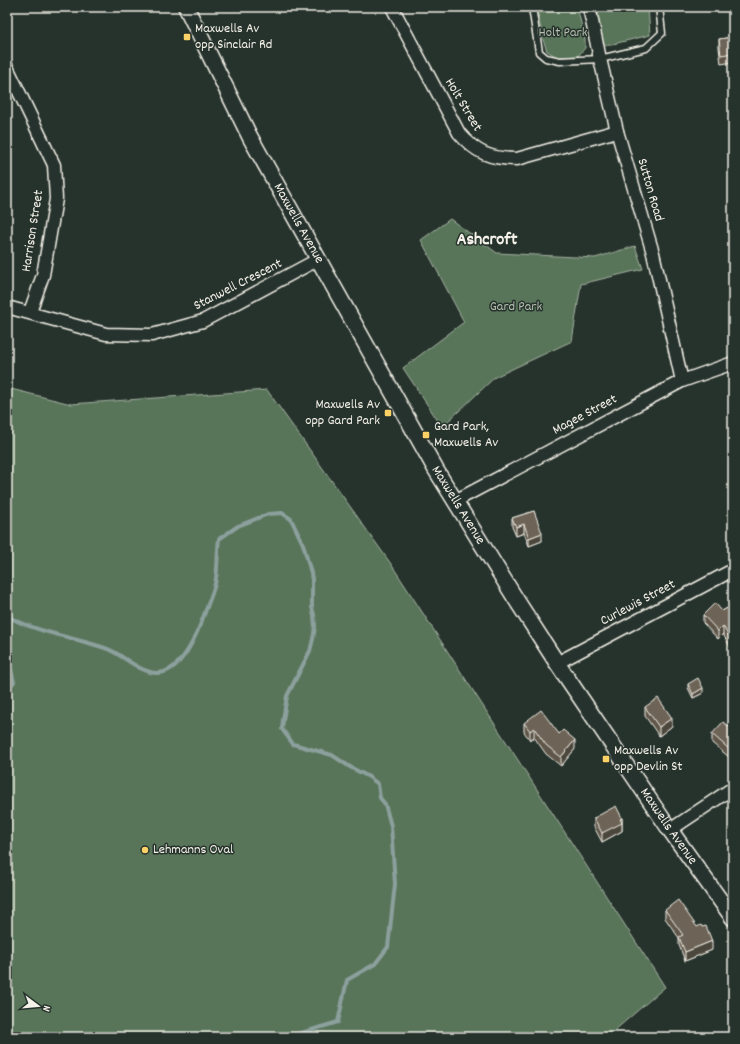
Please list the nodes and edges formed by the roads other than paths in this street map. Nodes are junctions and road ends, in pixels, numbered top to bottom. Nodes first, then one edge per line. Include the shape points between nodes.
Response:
1 (392, 7) edge
2 (532, 7) edge
3 (589, 7) edge
4 (659, 7) edge
5 (190, 8) edge
6 (600, 59) junction
7 (7, 68) edge
8 (617, 131) junction
9 (317, 260) junction
10 (7, 307) edge
11 (30, 312) junction
12 (733, 363) edge
13 (682, 381) junction
14 (455, 501) junction
15 (733, 570) edge
16 (557, 663) junction
17 (733, 788) edge
18 (670, 830) junction
19 (733, 918) edge

1 - 8 street, Holt Street via 456,128 466,142 477,151 491,157 517,159
2 - 6 lane via 539,52 542,55 560,61
3 - 6 street, Sutton Road
4 - 6 lane via 662,33 646,48
5 - 9 street, Maxwells Avenue via 250,137
6 - 8 street, Sutton Road
7 - 11 street, Harrison Street via 54,166 55,206 43,275
8 - 13 street, Sutton Road via 653,253
9 - 11 street, Stanwell Crescent via 203,321 152,335 106,334
9 - 14 street, Maxwells Avenue
10 - 11 street, Stanwell Crescent
12 - 13 street, Magee Street
13 - 14 street, Magee Street
14 - 16 street, Maxwells Avenue
15 - 16 street, Curlewis Street
16 - 18 street, Maxwells Avenue
17 - 18 street
18 - 19 street, Maxwells Avenue

